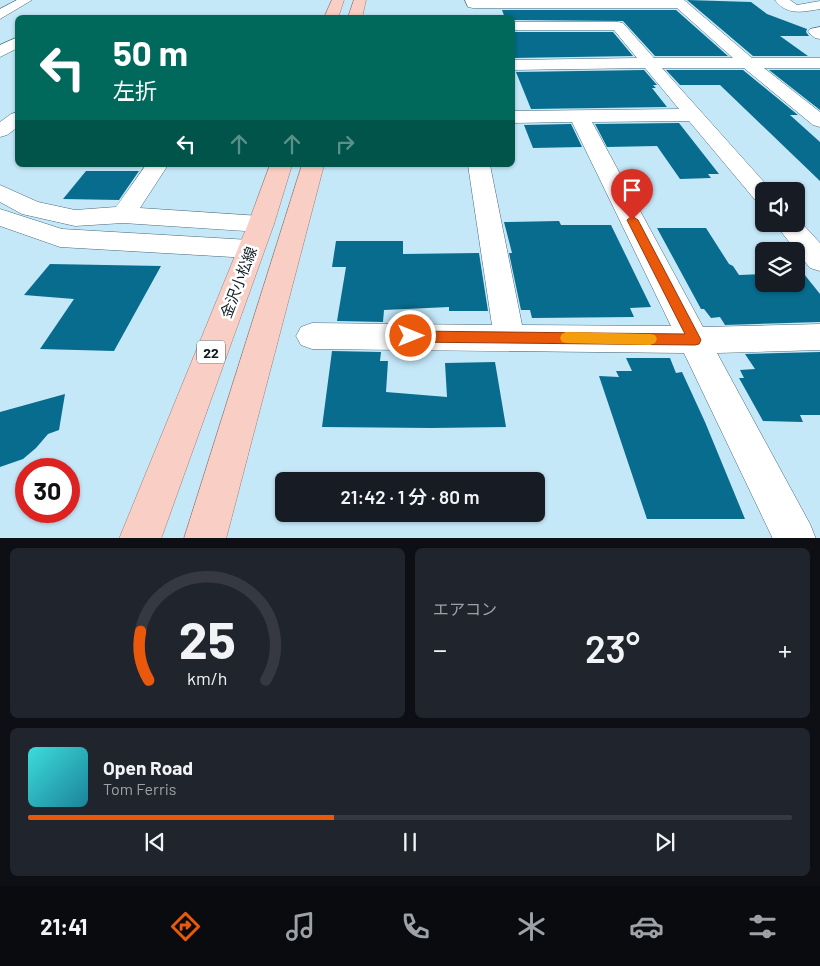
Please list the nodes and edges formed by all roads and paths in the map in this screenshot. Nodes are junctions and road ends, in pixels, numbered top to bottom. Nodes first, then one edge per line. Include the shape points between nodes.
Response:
1 (26, 0) edge
2 (338, 0) edge
3 (360, 0) edge
4 (471, 0) edge
5 (781, 0) edge
6 (678, 2) edge
7 (820, 5) edge
8 (0, 15) edge
9 (332, 15) edge
10 (356, 15) edge
11 (515, 26) edge
12 (820, 31) edge
13 (15, 34) edge
14 (820, 36) edge
15 (0, 52) edge
16 (748, 63) junction
17 (820, 63) edge
18 (649, 64) junction
19 (515, 65) edge
20 (694, 115) junction
21 (579, 116) junction
22 (817, 116) edge
23 (515, 117) edge
24 (15, 120) edge
25 (0, 131) edge
26 (156, 167) edge
27 (280, 167) edge
28 (311, 167) edge
29 (479, 167) edge
30 (755, 186) edge
31 (0, 192) edge
32 (123, 215) junction
33 (0, 217) edge
34 (795, 232) edge
35 (255, 237) junction
36 (820, 261) edge
37 (312, 336) dead end
38 (509, 337) junction
39 (820, 337) edge
40 (695, 340) junction
41 (140, 538) edge
42 (205, 538) edge
43 (795, 538) edge

1 - 8 street
2 - 9 main road
3 - 10 main road
4 - 6 street via 472,4
5 - 7 street via 795,8
6 - 16 street
11 - 18 street via 618,26
12 - 14 street via 815,32
13 - 15 street
16 - 17 street
16 - 18 street
16 - 22 street
18 - 19 street
18 - 20 street
20 - 21 street
20 - 30 street
21 - 23 street
21 - 40 street
24 - 25 street
26 - 32 street
27 - 35 main road, 金沢小松線 / 22
28 - 42 main road
29 - 38 street
31 - 32 street via 31,208 75,218
32 - 35 street
33 - 35 street via 60,238
34 - 36 street
35 - 41 main road, 金沢小松線 / 22
37 - 38 street
38 - 40 street
39 - 40 street
40 - 43 street

